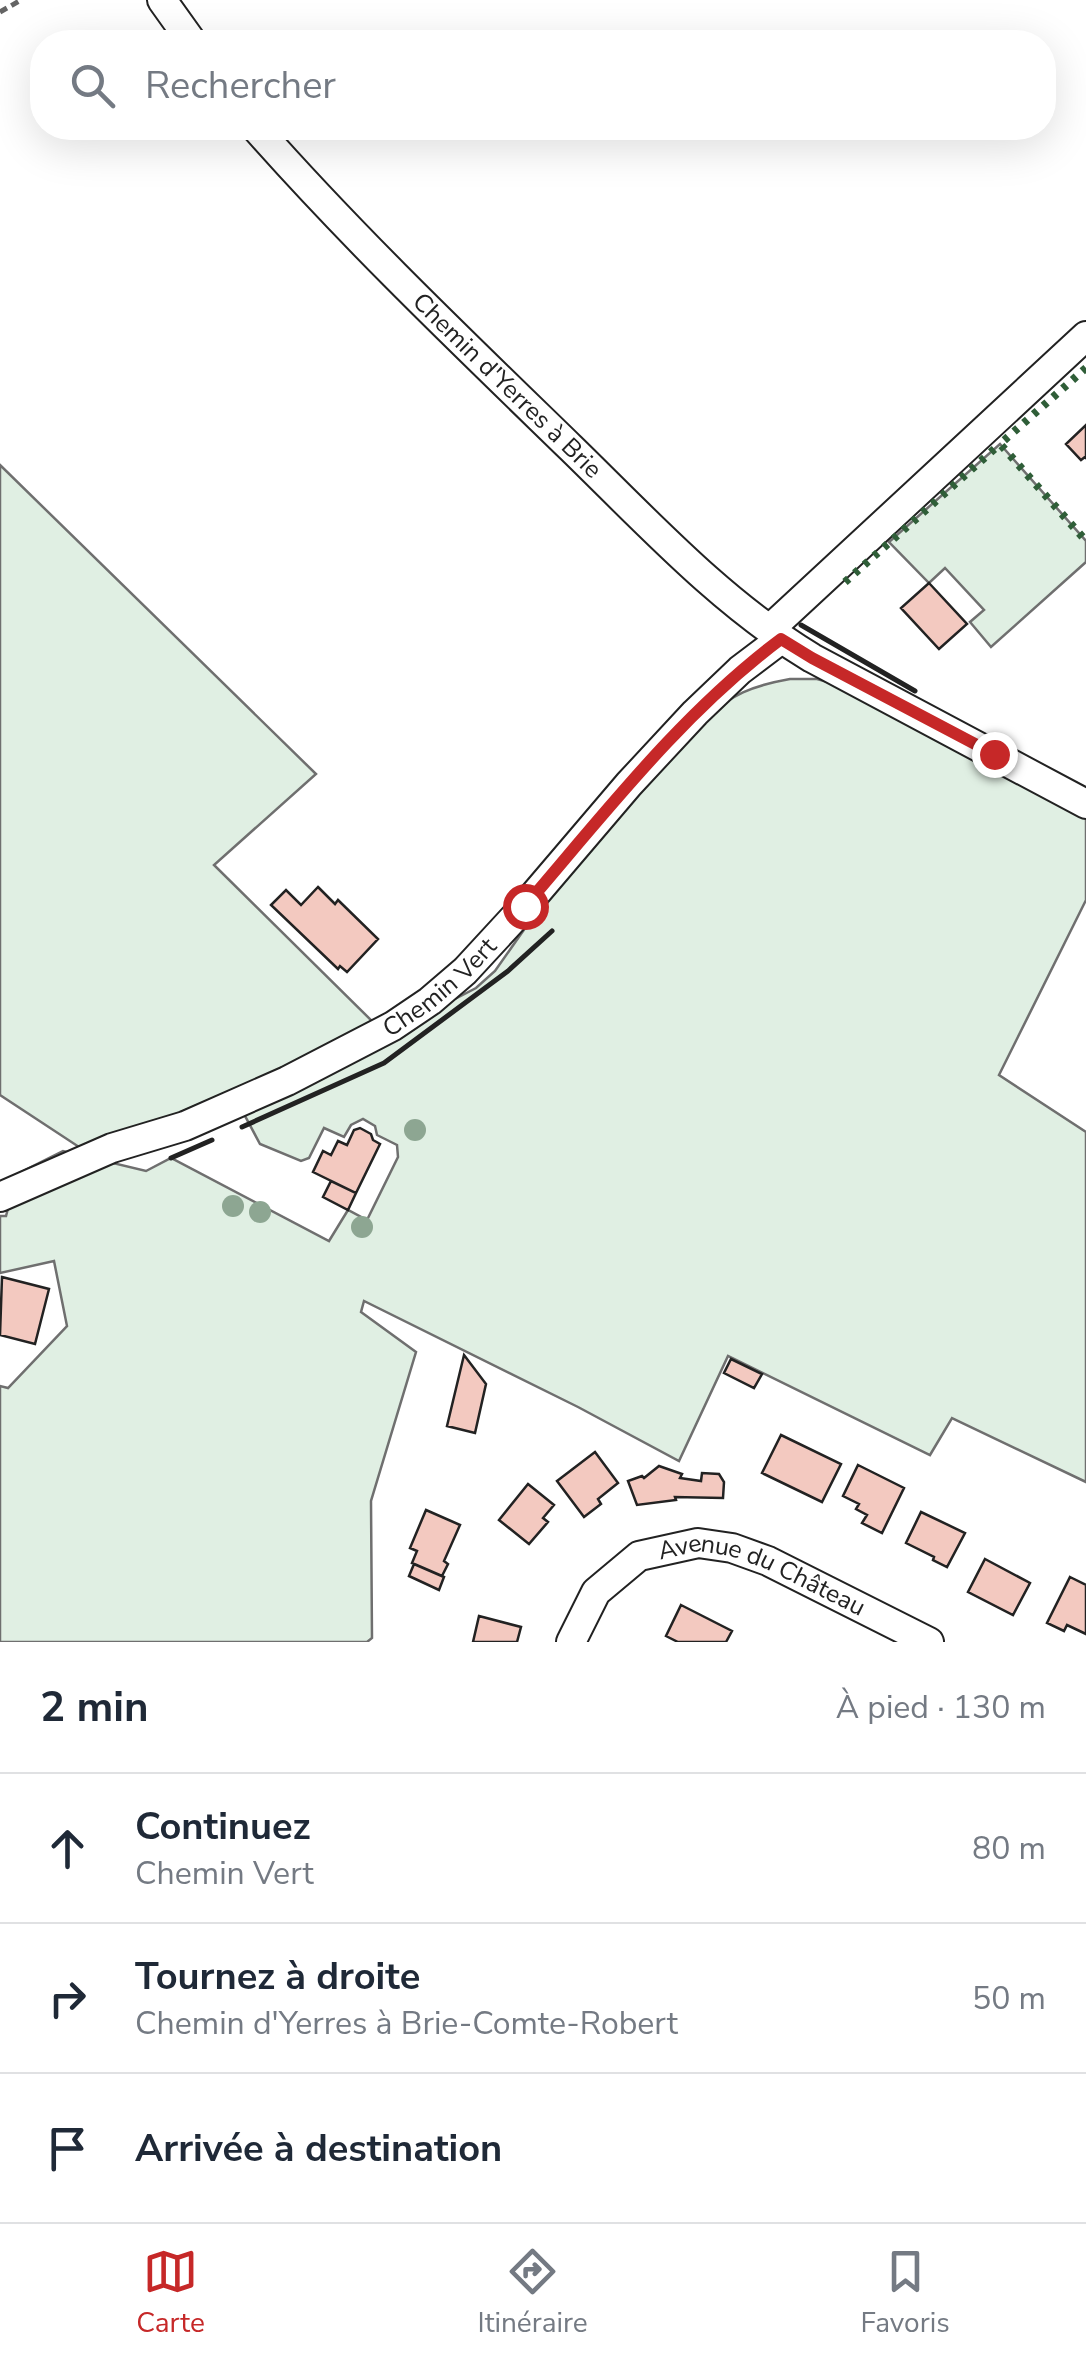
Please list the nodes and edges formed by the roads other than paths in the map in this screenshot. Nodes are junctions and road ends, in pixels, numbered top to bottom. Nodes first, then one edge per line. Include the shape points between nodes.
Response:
1 (162, 0) edge
2 (183, 30) edge
3 (267, 140) edge
4 (1086, 336) edge
5 (775, 634) junction
6 (1086, 804) edge
7 (0, 1197) edge
8 (570, 1642) edge
9 (928, 1642) edge

1 - 2 street
3 - 5 street, Chemin d'Yerres à Brie via 463,343 670,544
4 - 5 street, Chemin Vert
5 - 6 street, Chemin d'Yerres à Brie
5 - 7 street, Chemin Vert via 430,1000 288,1082
8 - 9 street, Avenue du Château via 596,1592 639,1556 698,1543 768,1561

